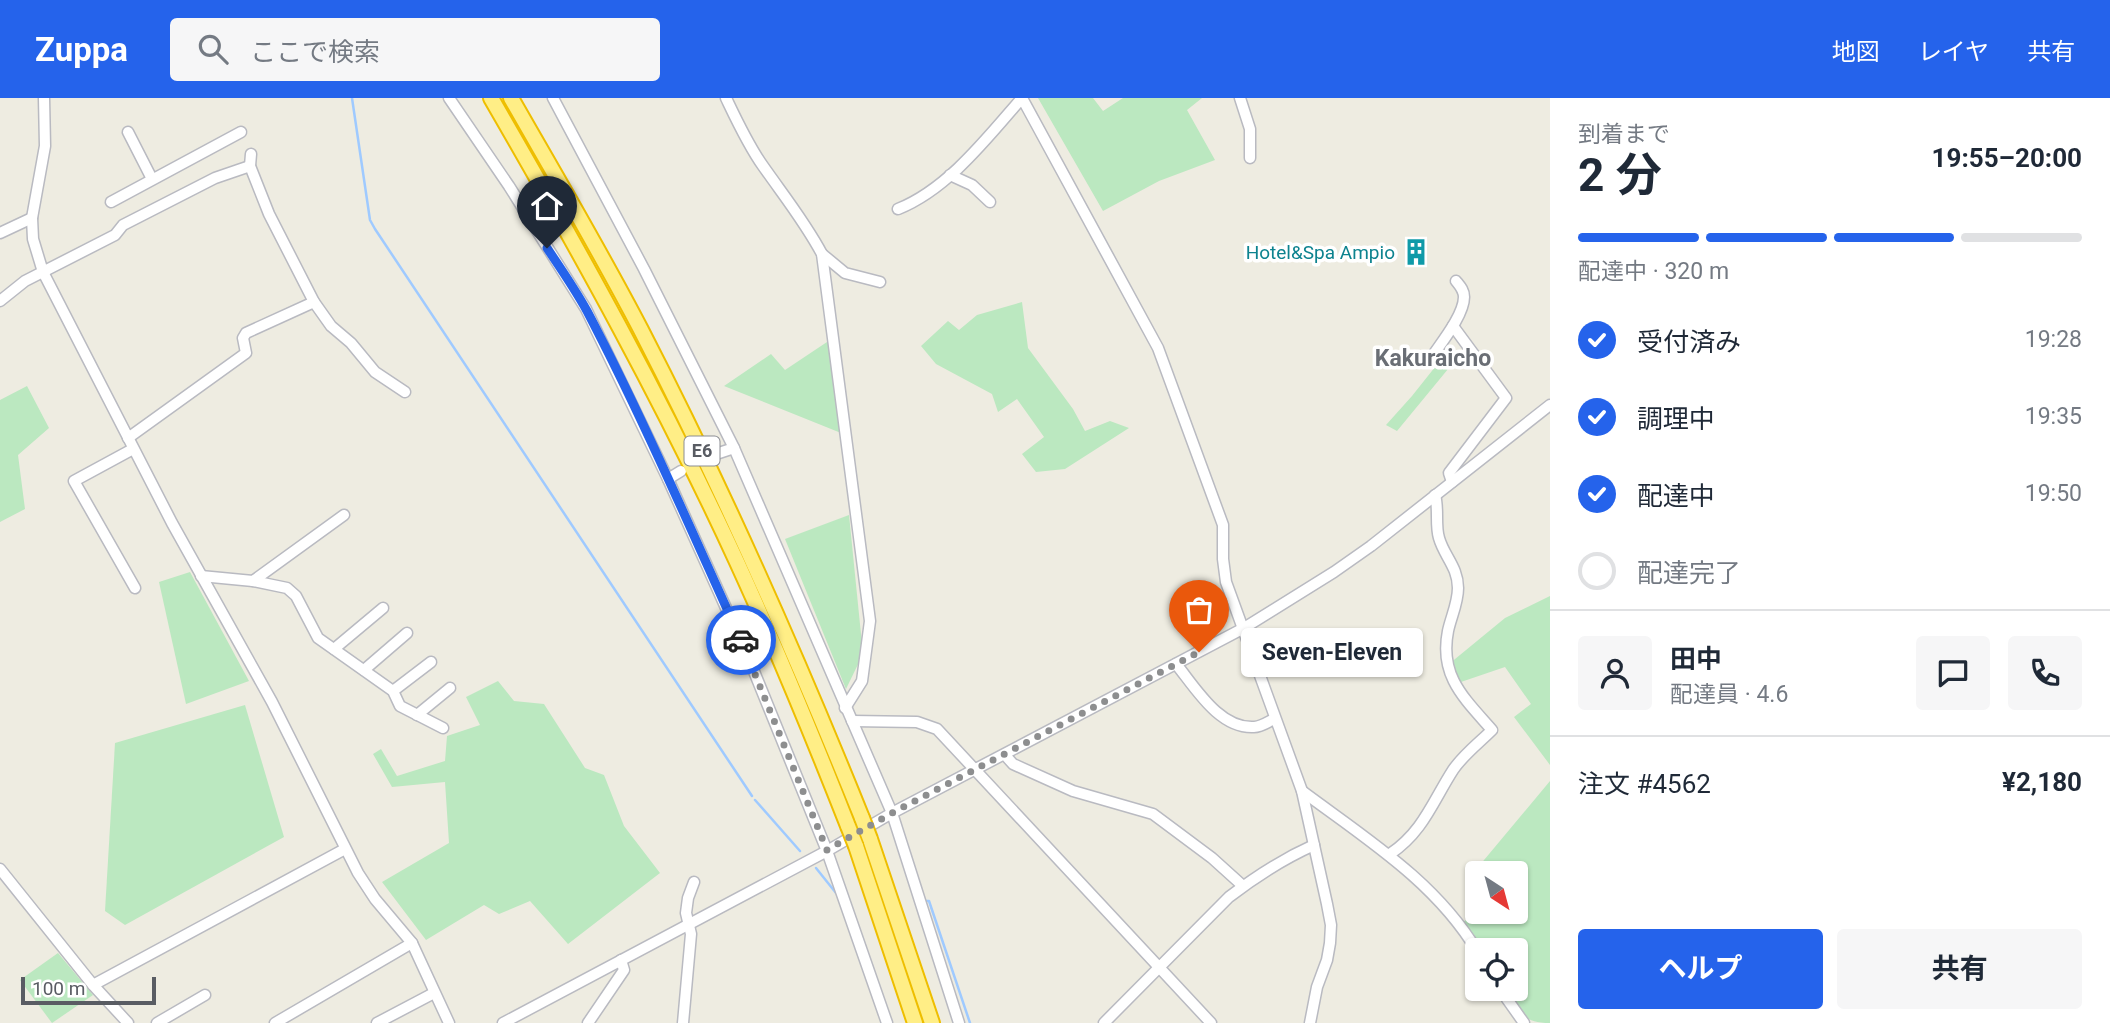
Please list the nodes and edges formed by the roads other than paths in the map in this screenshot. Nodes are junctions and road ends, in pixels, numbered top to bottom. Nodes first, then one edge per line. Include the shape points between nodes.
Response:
1 (44, 98) edge
2 (450, 98) edge
3 (491, 98) edge
4 (511, 98) edge
5 (553, 98) edge
6 (726, 98) edge
7 (1022, 98) edge
8 (1240, 98) edge
9 (128, 132) dead end
10 (241, 132) dead end
11 (251, 154) dead end
12 (1250, 158) dead end
13 (250, 166) junction
14 (950, 176) junction
15 (152, 179) junction
16 (111, 202) dead end
17 (990, 202) dead end
18 (898, 209) dead end
19 (32, 218) junction
20 (0, 233) edge
21 (822, 254) junction
22 (43, 272) junction
23 (1456, 281) dead end
24 (880, 282) dead end
25 (0, 301) edge
26 (314, 302) junction
27 (1453, 326) junction
28 (1431, 358) dead end
29 (405, 392) dead end
30 (1550, 405) edge
31 (128, 438) junction
32 (734, 448) junction
33 (133, 449) junction
34 (716, 454) dead end
35 (681, 471) dead end
36 (668, 479) junction
37 (1452, 482) junction
38 (1435, 495) junction
39 (344, 516) dead end
40 (201, 576) junction
41 (253, 581) junction
42 (135, 588) dead end
43 (383, 608) dead end
44 (1244, 628) junction
45 (407, 633) dead end
46 (334, 649) junction
47 (431, 662) dead end
48 (1176, 664) junction
49 (364, 670) junction
50 (450, 688) dead end
51 (393, 691) junction
52 (845, 708) junction
53 (417, 715) junction
54 (1274, 719) junction
55 (852, 721) junction
56 (443, 728) dead end
57 (1005, 755) junction
58 (975, 770) junction
59 (1302, 791) junction
60 (892, 813) junction
61 (1314, 845) junction
62 (345, 849) junction
63 (827, 850) junction
64 (1390, 854) junction
65 (0, 869) edge
66 (694, 882) dead end
67 (1243, 886) junction
68 (688, 924) junction
69 (1467, 938) edge
70 (412, 943) junction
71 (621, 960) junction
72 (1158, 967) junction
73 (93, 985) junction
74 (434, 993) junction
75 (205, 995) dead end
76 (1508, 1001) edge
77 (128, 1023) edge
78 (158, 1023) edge
79 (275, 1023) edge
80 (377, 1023) edge
81 (449, 1023) edge
82 (503, 1023) edge
83 (588, 1023) edge
84 (682, 1023) edge
85 (887, 1023) edge
86 (915, 1023) edge
87 (932, 1023) edge
88 (959, 1023) edge
89 (1104, 1023) edge
90 (1211, 1023) edge
91 (1310, 1023) edge
92 (1524, 1023) edge

1 - 19 street via 45,146
2 - 36 street via 586,309
3 - 86 highway, E6, bridge via 624,334 737,561 856,846
4 - 87 highway, E6, bridge via 640,327 756,566 862,818
5 - 32 street
6 - 21 street via 751,148 807,225
7 - 14 street
7 - 44 street via 1158,348 1223,525 1226,582
8 - 12 street via 1250,129
9 - 15 street
10 - 15 street
11 - 13 street
13 - 22 street via 181,195
13 - 26 street via 278,234
14 - 17 street via 972,185
14 - 18 street
15 - 16 street
19 - 20 street
19 - 22 street
21 - 24 street via 845,273
21 - 52 street via 870,621 862,681
22 - 25 street
22 - 31 street
23 - 27 street via 1464,300
26 - 29 street via 375,372
26 - 31 street via 246,333 246,353
27 - 28 street
27 - 37 street via 1506,398 1449,474
30 - 37 street
31 - 33 street
32 - 34 street
32 - 52 street
33 - 40 street
33 - 42 street via 74,481
35 - 36 street
36 - 63 street via 749,659
37 - 38 street
38 - 44 street via 1334,572
38 - 64 street via 1439,539 1452,562 1458,587 1446,640 1446,663 1461,694 1492,730 1458,764 1412,836
39 - 41 street
40 - 41 street
40 - 62 street via 272,702
41 - 46 street via 287,588 318,638
43 - 46 street
44 - 48 street
44 - 54 street
45 - 49 street
46 - 49 street
47 - 51 street
48 - 54 street via 1213,710 1229,720 1256,727
48 - 57 street
49 - 51 street
50 - 53 street
51 - 53 street via 400,706
52 - 55 street
53 - 56 street
54 - 59 street
55 - 58 street via 917,722 937,729
55 - 60 street
57 - 58 street
57 - 67 street via 1013,764 1073,791 1153,814
58 - 60 street
58 - 72 street
59 - 61 street
59 - 64 street
60 - 63 street
60 - 88 street
61 - 67 street
61 - 91 street via 1331,925
62 - 70 street via 375,899
62 - 73 street
63 - 68 street
63 - 85 street
64 - 69 street
65 - 73 street
66 - 68 street via 688,898
67 - 72 street
68 - 71 street
68 - 84 street via 691,934
70 - 74 street
70 - 79 street
71 - 82 street
71 - 83 street via 624,970
72 - 89 street
72 - 90 street
73 - 77 street
74 - 80 street
74 - 81 street
75 - 78 street
76 - 92 street

